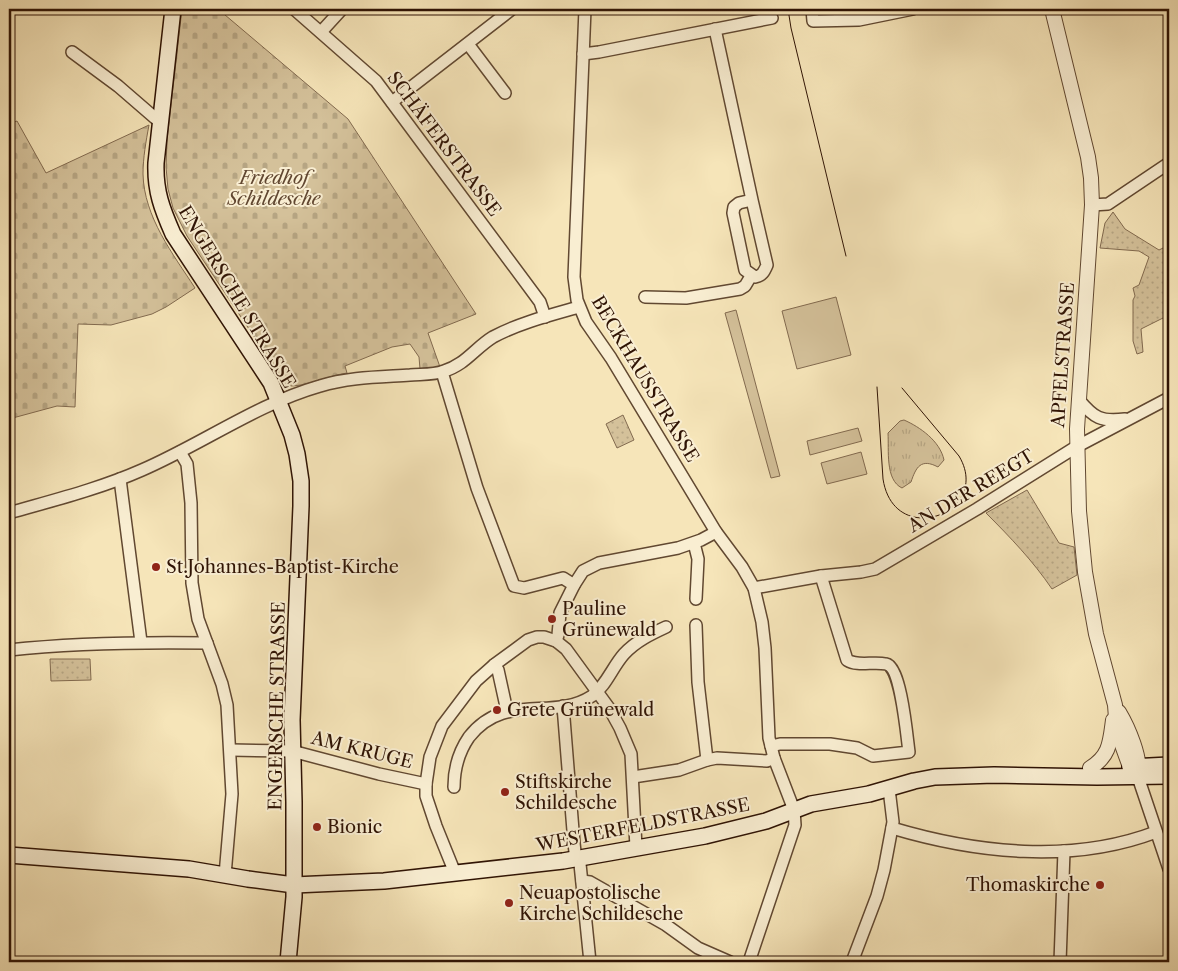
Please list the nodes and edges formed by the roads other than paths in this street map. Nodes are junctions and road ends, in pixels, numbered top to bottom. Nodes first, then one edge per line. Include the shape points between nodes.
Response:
1 (173, 9) edge
2 (294, 9) edge
3 (342, 9) edge
4 (512, 9) edge
5 (584, 9) edge
6 (812, 9) edge
7 (913, 9) edge
8 (1052, 9) edge
9 (772, 18) dead end
10 (715, 29) junction
11 (321, 32) junction
12 (468, 44) junction
13 (72, 52) dead end
14 (583, 54) junction
15 (504, 93) dead end
16 (392, 102) junction
17 (161, 118) junction
18 (1169, 164) edge
19 (752, 200) junction
20 (1092, 205) junction
21 (751, 276) junction
22 (645, 297) dead end
23 (579, 307) junction
24 (545, 317) junction
25 (442, 372) junction
26 (1169, 398) edge
27 (279, 400) junction
28 (1079, 400) junction
29 (1134, 417) junction
30 (1076, 447) junction
31 (180, 452) junction
32 (120, 479) junction
33 (9, 513) edge
34 (716, 532) junction
35 (694, 542) junction
36 (821, 576) junction
37 (574, 585) junction
38 (754, 588) junction
39 (696, 599) dead end
40 (696, 625) dead end
41 (666, 627) dead end
42 (556, 641) junction
43 (140, 642) junction
44 (207, 643) junction
45 (9, 650) edge
46 (494, 665) junction
47 (597, 692) junction
48 (1115, 705) junction
49 (563, 706) junction
50 (507, 711) junction
51 (231, 750) junction
52 (292, 751) junction
53 (773, 752) junction
54 (707, 760) junction
55 (1169, 766) edge
56 (1090, 768) junction
57 (1136, 770) junction
58 (994, 775) junction
59 (1169, 776) edge
60 (633, 777) junction
61 (426, 784) junction
62 (454, 787) dead end
63 (889, 789) junction
64 (794, 810) junction
65 (892, 828) junction
66 (1156, 832) junction
67 (636, 847) junction
68 (1064, 851) junction
69 (9, 855) edge
70 (578, 859) junction
71 (1169, 869) edge
72 (455, 873) junction
73 (225, 875) junction
74 (582, 881) junction
75 (294, 884) junction
76 (288, 962) edge
77 (590, 962) edge
78 (730, 962) edge
79 (749, 962) edge
80 (852, 962) edge
81 (1060, 962) edge

1 - 17 main road, ENGERSCHE STRASSE
2 - 11 street, SCHÄFERSTRASSE
3 - 11 street
4 - 12 street
5 - 14 street, BECKHAUSSTRASSE
6 - 7 street via 813,21 859,20
8 - 20 street, APFELSTRASSE via 1088,157
9 - 10 street
10 - 14 street
10 - 19 street
11 - 16 street, SCHÄFERSTRASSE via 376,81
12 - 15 street
12 - 16 street
13 - 17 street via 155,118
14 - 23 street, BECKHAUSSTRASSE via 574,277
16 - 24 street, SCHÄFERSTRASSE via 540,302
17 - 27 main road, ENGERSCHE STRASSE via 156,188 163,211 173,234 272,383
18 - 20 street via 1108,204
19 - 21 street via 767,265 760,276
19 - 21 street via 739,203 733,214 745,270
20 - 28 street, APFELSTRASSE
21 - 22 street via 740,289 686,298
23 - 24 street
23 - 34 street, BECKHAUSSTRASSE
24 - 25 street via 494,337 467,360
25 - 27 street via 352,379
25 - 37 street via 477,488 514,586 524,588 563,578
26 - 29 street, AN DER REEGT
27 - 31 street
27 - 52 main road, ENGERSCHE STRASSE via 295,445 301,481
28 - 29 street, AN DER REEGT via 1102,420
28 - 30 street, APFELSTRASSE
29 - 30 street, AN DER REEGT
30 - 36 street, AN DER REEGT via 875,568
30 - 48 street, APFELSTRASSE via 1079,511 1089,598
31 - 32 street
31 - 44 street via 187,464 191,503 192,583 198,619
32 - 33 street
32 - 43 street
34 - 35 street
34 - 38 street, BECKHAUSSTRASSE
35 - 37 street via 593,565
35 - 39 street via 698,559
36 - 38 street, AN DER REEGT
36 - 53 street via 847,660 886,664 892,668 902,700 909,752 873,756 854,747 830,744 780,744
37 - 42 street via 560,613
38 - 53 street, BECKHAUSSTRASSE via 762,622 768,729
40 - 54 street via 698,682
41 - 47 street via 638,642 624,654
42 - 46 street via 544,637 528,640
42 - 47 street via 566,649
43 - 44 street
43 - 45 street
44 - 51 street via 227,705
46 - 50 street
46 - 61 street via 476,681 442,726 430,757
47 - 49 street
47 - 60 street via 620,728 630,754
48 - 56 street via 1107,752
48 - 57 street, APFELSTRASSE via 1118,731
49 - 50 street
49 - 70 street via 572,826
50 - 62 street via 492,716 464,744 456,762
51 - 52 street, AM KRUGE
51 - 73 street via 232,794
52 - 61 street, AM KRUGE
52 - 75 main road, ENGERSCHE STRASSE
53 - 54 street via 767,761
53 - 64 street, BECKHAUSSTRASSE
54 - 60 street via 679,770
55 - 57 main road, WESTERFELDSTRASSE
56 - 57 main road, WESTERFELDSTRASSE
56 - 58 main road, WESTERFELDSTRASSE
57 - 58 main road, WESTERFELDSTRASSE
57 - 59 main road, WESTERFELDSTRASSE
57 - 66 street
58 - 63 main road, WESTERFELDSTRASSE via 935,777
60 - 67 street
61 - 72 street via 426,796
63 - 64 main road, WESTERFELDSTRASSE
63 - 65 street
64 - 67 main road, WESTERFELDSTRASSE via 721,833
64 - 79 street via 795,825
65 - 68 street via 927,838 998,850
65 - 80 street via 877,896
66 - 68 street via 1108,846
66 - 71 street
67 - 70 main road, WESTERFELDSTRASSE
68 - 81 street
69 - 73 main road, WESTERFELDSTRASSE via 152,865
70 - 72 main road, WESTERFELDSTRASSE
70 - 74 street
72 - 75 main road, WESTERFELDSTRASSE via 384,881
73 - 75 main road, WESTERFELDSTRASSE
74 - 77 street
74 - 78 street via 590,882 666,925 698,948
75 - 76 main road, ENGERSCHE STRASSE

